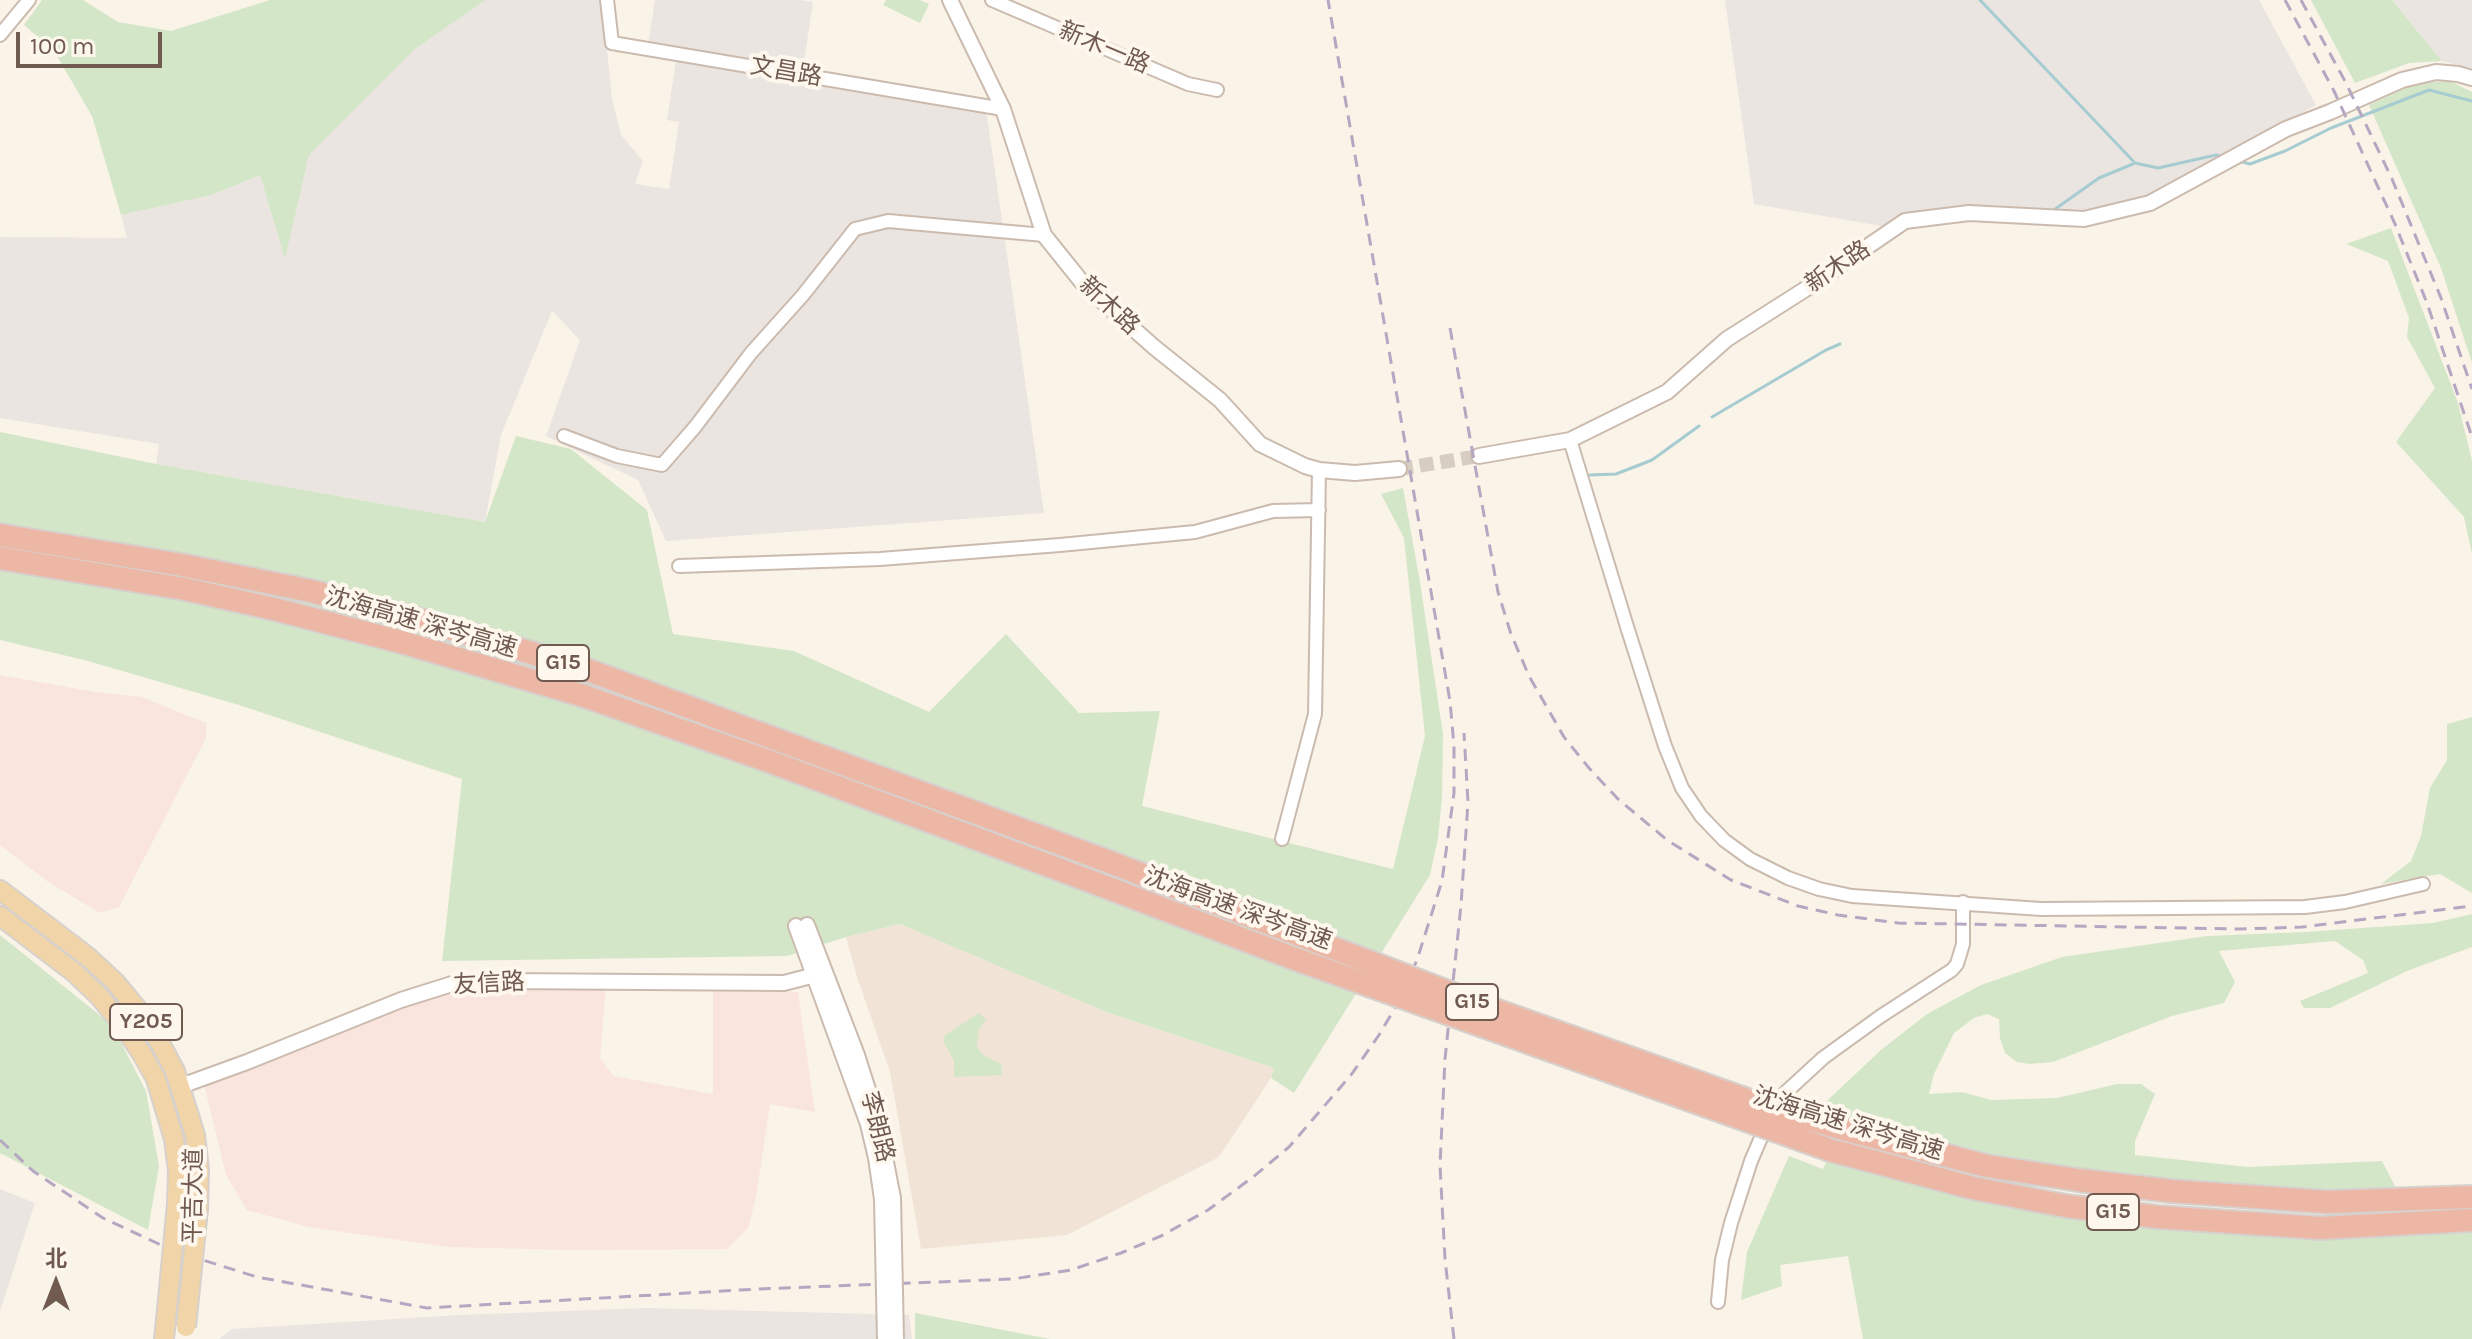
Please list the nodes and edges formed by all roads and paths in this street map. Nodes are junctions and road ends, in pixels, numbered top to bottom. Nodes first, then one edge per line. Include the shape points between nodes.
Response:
1 (29, 0) edge
2 (607, 0) edge
3 (950, 0) edge
4 (992, 0) edge
5 (0, 35) edge
6 (2472, 78) edge
7 (1217, 90) dead end
8 (1003, 109) junction
9 (1044, 235) junction
10 (564, 436) dead end
11 (1570, 440) junction
12 (1479, 456) tunnel mouth
13 (1399, 469) tunnel mouth
14 (1319, 470) junction
15 (1319, 510) junction
16 (0, 535) edge
17 (0, 558) edge
18 (679, 566) dead end
19 (1282, 839) dead end
20 (2423, 884) dead end
21 (0, 890) edge
22 (1963, 902) junction
23 (0, 916) edge
24 (813, 970) junction
25 (179, 1082) junction
26 (2472, 1197) edge
27 (887, 1199) junction
28 (2472, 1220) edge
29 (1718, 1302) dead end
30 (165, 1330) edge
31 (186, 1333) edge
32 (885, 1339) edge
33 (896, 1339) edge

1 - 5 street
2 - 8 street, 文昌路 via 612,43
3 - 8 street, 新木路
4 - 7 street, 新木一路 via 1188,84
6 - 11 street, 新木路 via 2447,72 2413,76 2286,129 2150,203 2084,219 1969,213 1905,221 1727,339 1667,392
8 - 9 street, 新木路
9 - 10 street via 888,221 855,229 662,465 617,456
9 - 14 street, 新木路 via 1085,286 1220,400 1260,444
11 - 12 street, 新木路
11 - 22 street via 1665,746 1682,788 1701,816 1750,859 1819,889 1852,896
13 - 14 street, 新木路
14 - 15 street
15 - 18 street via 1273,511 1195,532 1060,545 880,559
15 - 19 street via 1315,714
16 - 26 highway, 沈海高速 深岑高速 / G15, bridge via 311,591 585,669 1484,1006 1843,1129 1987,1166 2171,1191 2327,1202
17 - 28 highway, 沈海高速 深岑高速 / G15, bridge via 274,609 584,696 1830,1150 1973,1188 2158,1217 2320,1228
20 - 22 street via 2305,907 2092,910
21 - 25 main road, 平吉大道 / Y205 via 115,982 160,1043
22 - 29 street via 1963,944 1952,970 1823,1058 1785,1093 1769,1119 1731,1223
23 - 30 main road, 平吉大道 / Y205, bridge via 99,996 156,1079 178,1171
24 - 25 street, 友信路 via 784,983 455,983 247,1062
24 - 27 street, 李朗路 via 868,1124
24 - 27 street, 李朗路 via 802,926 857,1055 878,1121
25 - 31 main road, 平吉大道 / Y205, bridge via 199,1170
27 - 32 street, 李朗路, bridge
27 - 33 street, 李朗路, bridge

